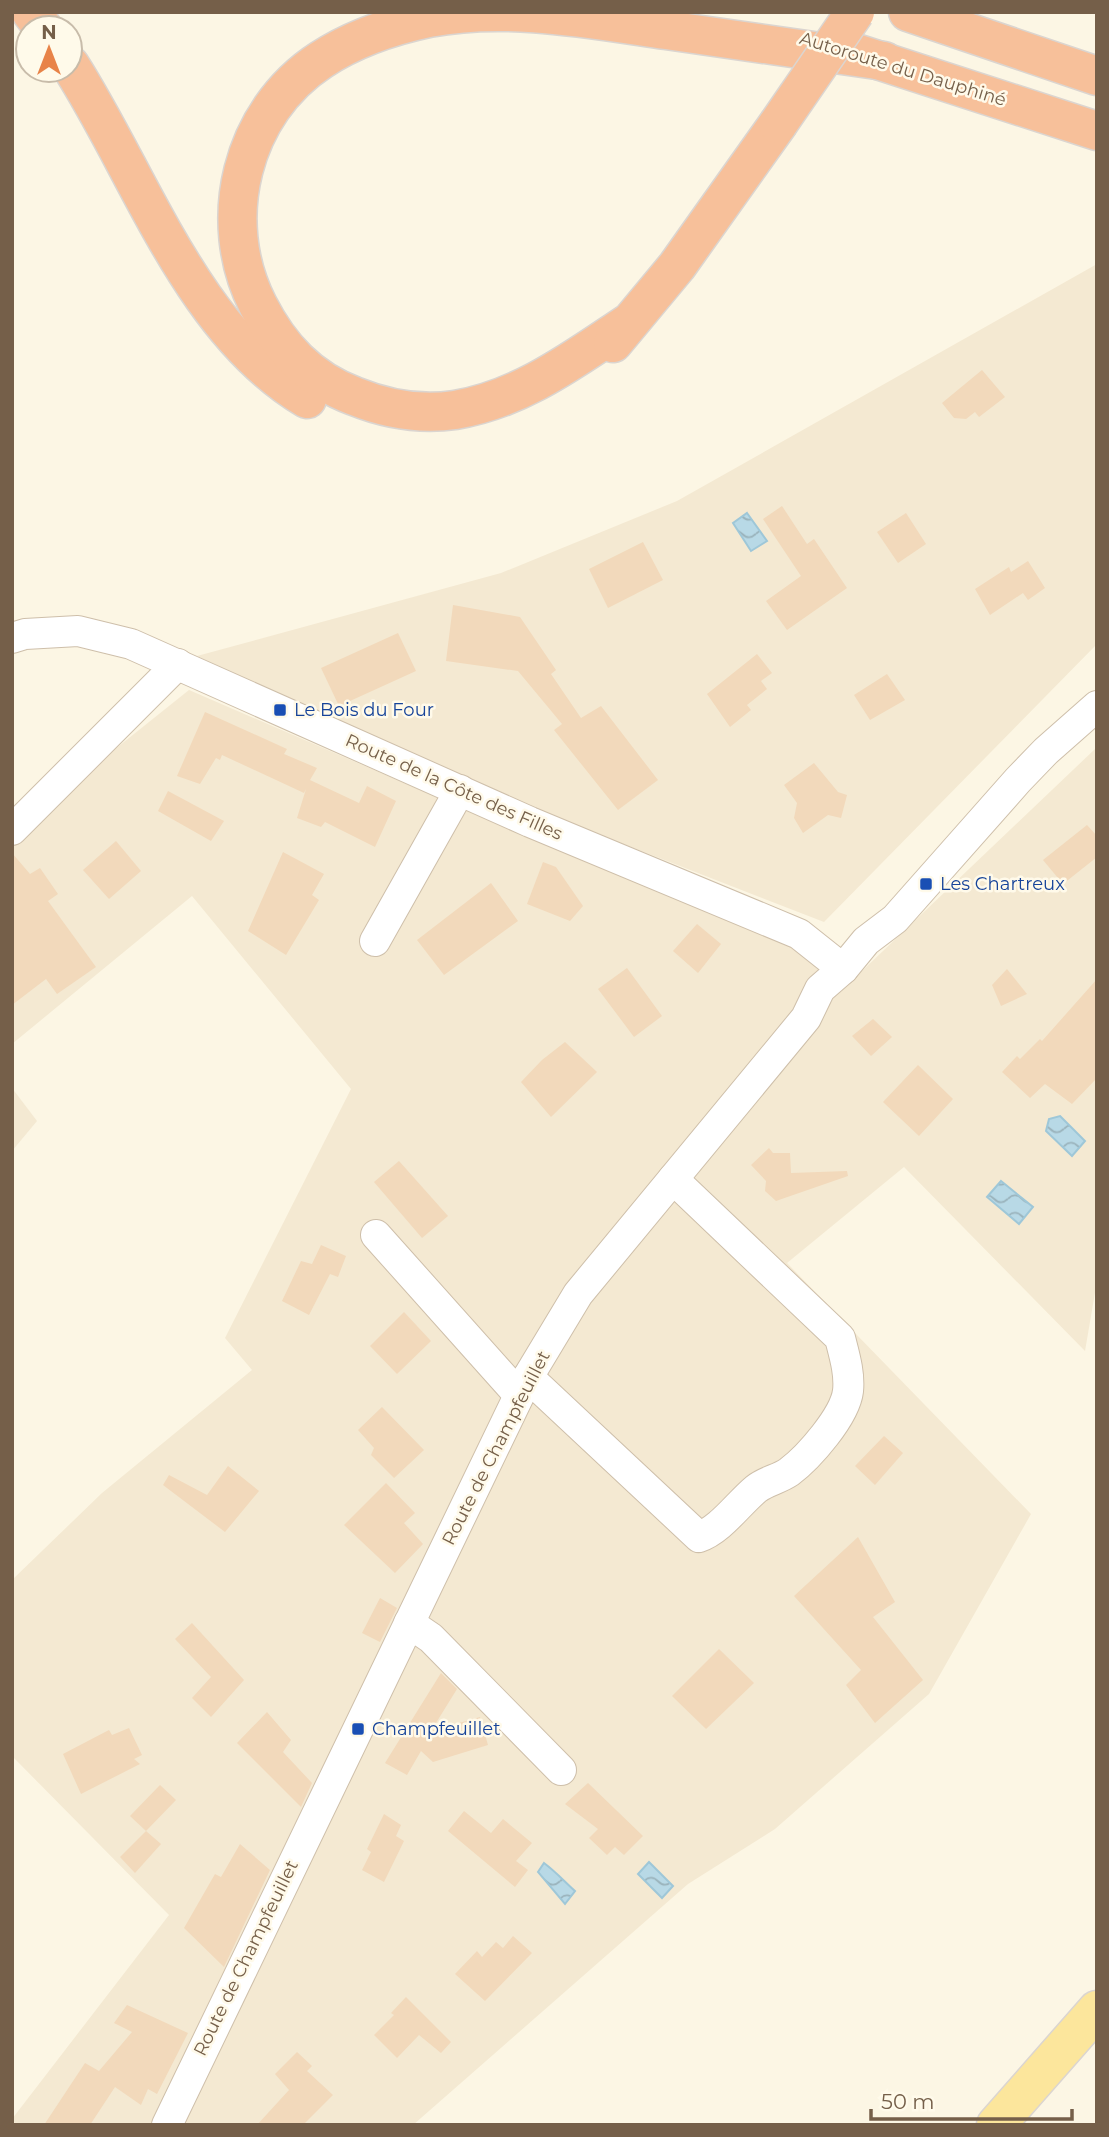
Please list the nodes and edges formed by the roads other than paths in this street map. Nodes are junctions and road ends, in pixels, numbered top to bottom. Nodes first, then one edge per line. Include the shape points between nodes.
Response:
1 (707, 12) edge
2 (855, 12) edge
3 (908, 12) edge
4 (884, 61) junction
5 (1097, 76) edge
6 (82, 84) edge
7 (1097, 131) edge
8 (627, 324) junction
9 (12, 638) edge
10 (178, 664) junction
11 (1095, 713) edge
12 (460, 790) junction
13 (12, 830) edge
14 (375, 941) dead end
15 (843, 969) junction
16 (673, 1179) junction
17 (376, 1235) dead end
18 (524, 1386) junction
19 (409, 1623) junction
20 (561, 1770) dead end
21 (1097, 2010) edge
22 (167, 2125) edge
23 (996, 2125) edge

1 - 4 highway, Autoroute du Dauphiné
2 - 8 highway, bridge via 677,266
3 - 5 highway
4 - 7 highway, Autoroute du Dauphiné
4 - 8 highway via 548,14 456,15 403,24 319,61 287,89 260,125 237,198 240,256 246,278 267,322 295,361 339,390 404,410 453,410 484,403 534,384
6 - 8 highway via 198,289 230,331 290,389 344,418 418,433 474,428 524,412 563,392 594,368
9 - 10 street, Route de la Côte des Filles via 78,631 131,644
10 - 12 street, Route de la Côte des Filles
10 - 13 street
11 - 15 street, Route de Champfeuillet via 1018,780 895,919 866,941
12 - 14 street
12 - 15 street, Route de la Côte des Filles via 799,934
15 - 16 street, Route de Champfeuillet via 820,989 806,1018
16 - 18 street, Route de Champfeuillet via 578,1294
16 - 18 street via 839,1338 848,1391 828,1432 789,1472 761,1485 711,1532 699,1536
17 - 18 street
18 - 19 street, Route de Champfeuillet
19 - 20 street via 431,1638
19 - 22 street, Route de Champfeuillet
21 - 23 main road

